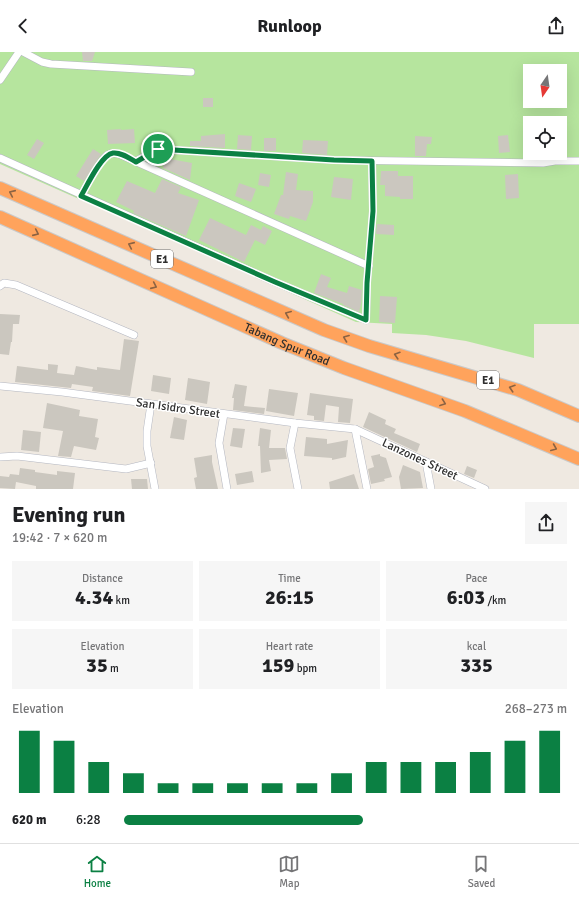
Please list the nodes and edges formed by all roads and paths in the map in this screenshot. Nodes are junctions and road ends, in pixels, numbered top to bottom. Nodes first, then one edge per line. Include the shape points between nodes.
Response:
1 (20, 52) edge
2 (23, 52) edge
3 (191, 72) dead end
4 (0, 80) edge
5 (0, 158) edge
6 (372, 161) junction
7 (579, 161) edge
8 (136, 162) junction
9 (0, 188) edge
10 (81, 196) junction
11 (0, 217) edge
12 (369, 266) junction
13 (0, 286) edge
14 (134, 335) dead end
15 (0, 386) edge
16 (151, 404) junction
17 (224, 414) junction
18 (579, 416) edge
19 (295, 423) junction
20 (355, 429) junction
21 (0, 457) edge
22 (579, 459) edge
23 (426, 462) junction
24 (151, 463) junction
25 (155, 489) edge
26 (227, 489) edge
27 (298, 489) edge
28 (367, 489) edge
29 (431, 489) edge
30 (485, 489) edge

1 - 4 street
2 - 3 street via 51,64
5 - 10 street
6 - 7 street
6 - 8 street via 158,149
6 - 12 street via 373,211
8 - 10 street via 119,154 112,153 106,156
8 - 12 street
18 -> 9 highway, E1 via 492,381 369,346 324,330
10 - 12 street via 366,320
11 -> 22 highway, Tabang Spur Road / E1 via 282,343 465,411
13 - 14 street via 4,283 16,285
15 - 16 street, San Isidro Street
16 - 17 street, San Isidro Street
16 - 24 street via 147,431
17 - 19 street, San Isidro Street
17 - 26 street via 219,442
19 - 20 street, San Isidro Street
19 - 27 street via 290,448
20 - 23 street, Lanzones Street
20 - 28 street
21 - 24 street via 17,456 126,469
23 - 29 street
23 - 30 street, Lanzones Street
24 - 25 street

